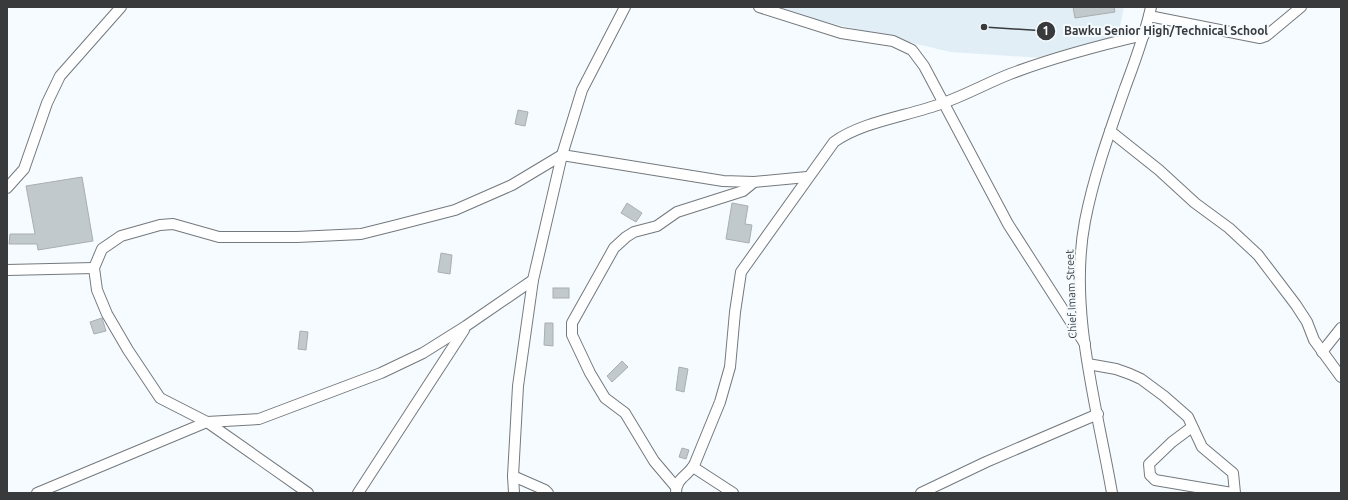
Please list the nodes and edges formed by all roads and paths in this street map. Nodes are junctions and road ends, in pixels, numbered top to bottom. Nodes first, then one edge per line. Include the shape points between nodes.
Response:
1 (121, 7) edge
2 (625, 7) edge
3 (759, 7) edge
4 (1301, 7) edge
5 (1150, 12) edge
6 (1144, 34) junction
7 (942, 104) junction
8 (1110, 131) junction
9 (562, 155) junction
10 (807, 177) junction
11 (754, 182) junction
12 (7, 188) edge
13 (94, 268) junction
14 (7, 270) edge
15 (533, 280) junction
16 (466, 326) junction
17 (1341, 328) edge
18 (1085, 344) junction
19 (1322, 352) junction
20 (1088, 364) junction
21 (1341, 377) edge
22 (1098, 414) junction
23 (207, 422) junction
24 (1192, 427) junction
25 (693, 467) junction
26 (513, 476) junction
27 (676, 490) edge
28 (1187, 490) edge
29 (37, 493) edge
30 (308, 493) edge
31 (358, 493) edge
32 (514, 493) edge
33 (548, 493) edge
34 (733, 493) edge
35 (921, 493) edge
36 (1112, 493) edge
37 (1232, 493) edge
38 (1235, 493) edge

1 - 12 street via 60,76 47,103 24,169
2 - 9 street via 582,90
3 - 7 street via 841,33 893,41 912,50 924,66
4 - 5 street via 1266,36 1260,38
5 - 6 street, Chief Imam Street
6 - 7 street via 1011,74
6 - 8 street, Chief Imam Street
7 - 10 street via 843,136 834,142
7 - 18 street via 1008,224
8 - 18 street, Chief Imam Street via 1099,164 1082,238 1081,295
8 - 19 street via 1248,245 1296,304
9 - 11 street via 698,178
9 - 13 street via 512,186 455,210 361,234 220,237 173,224 160,225 122,236 102,249
9 - 15 street
10 - 11 street
10 - 25 street via 741,272 726,384
11 - 27 street via 743,191 677,212 657,226 634,232 626,238 614,248 572,323 572,335 605,398 625,413 654,461
13 - 14 street
13 - 23 street via 97,290 107,314 160,398
15 - 16 street
15 - 26 street via 518,386
16 - 23 street via 423,353 381,373 259,419
16 - 31 street
17 - 19 street
18 - 20 street, Chief Imam Street
19 - 21 street
20 - 22 street, Chief Imam Street
20 - 24 street via 1116,369 1141,379 1180,408
22 - 35 street
22 - 36 street, Chief Imam Street
23 - 29 street
23 - 30 street
24 - 28 street via 1154,459 1148,470 1155,480
24 - 38 street via 1202,447 1233,473
25 - 27 street via 679,479
25 - 34 street
26 - 32 street
26 - 33 street
28 - 37 street

